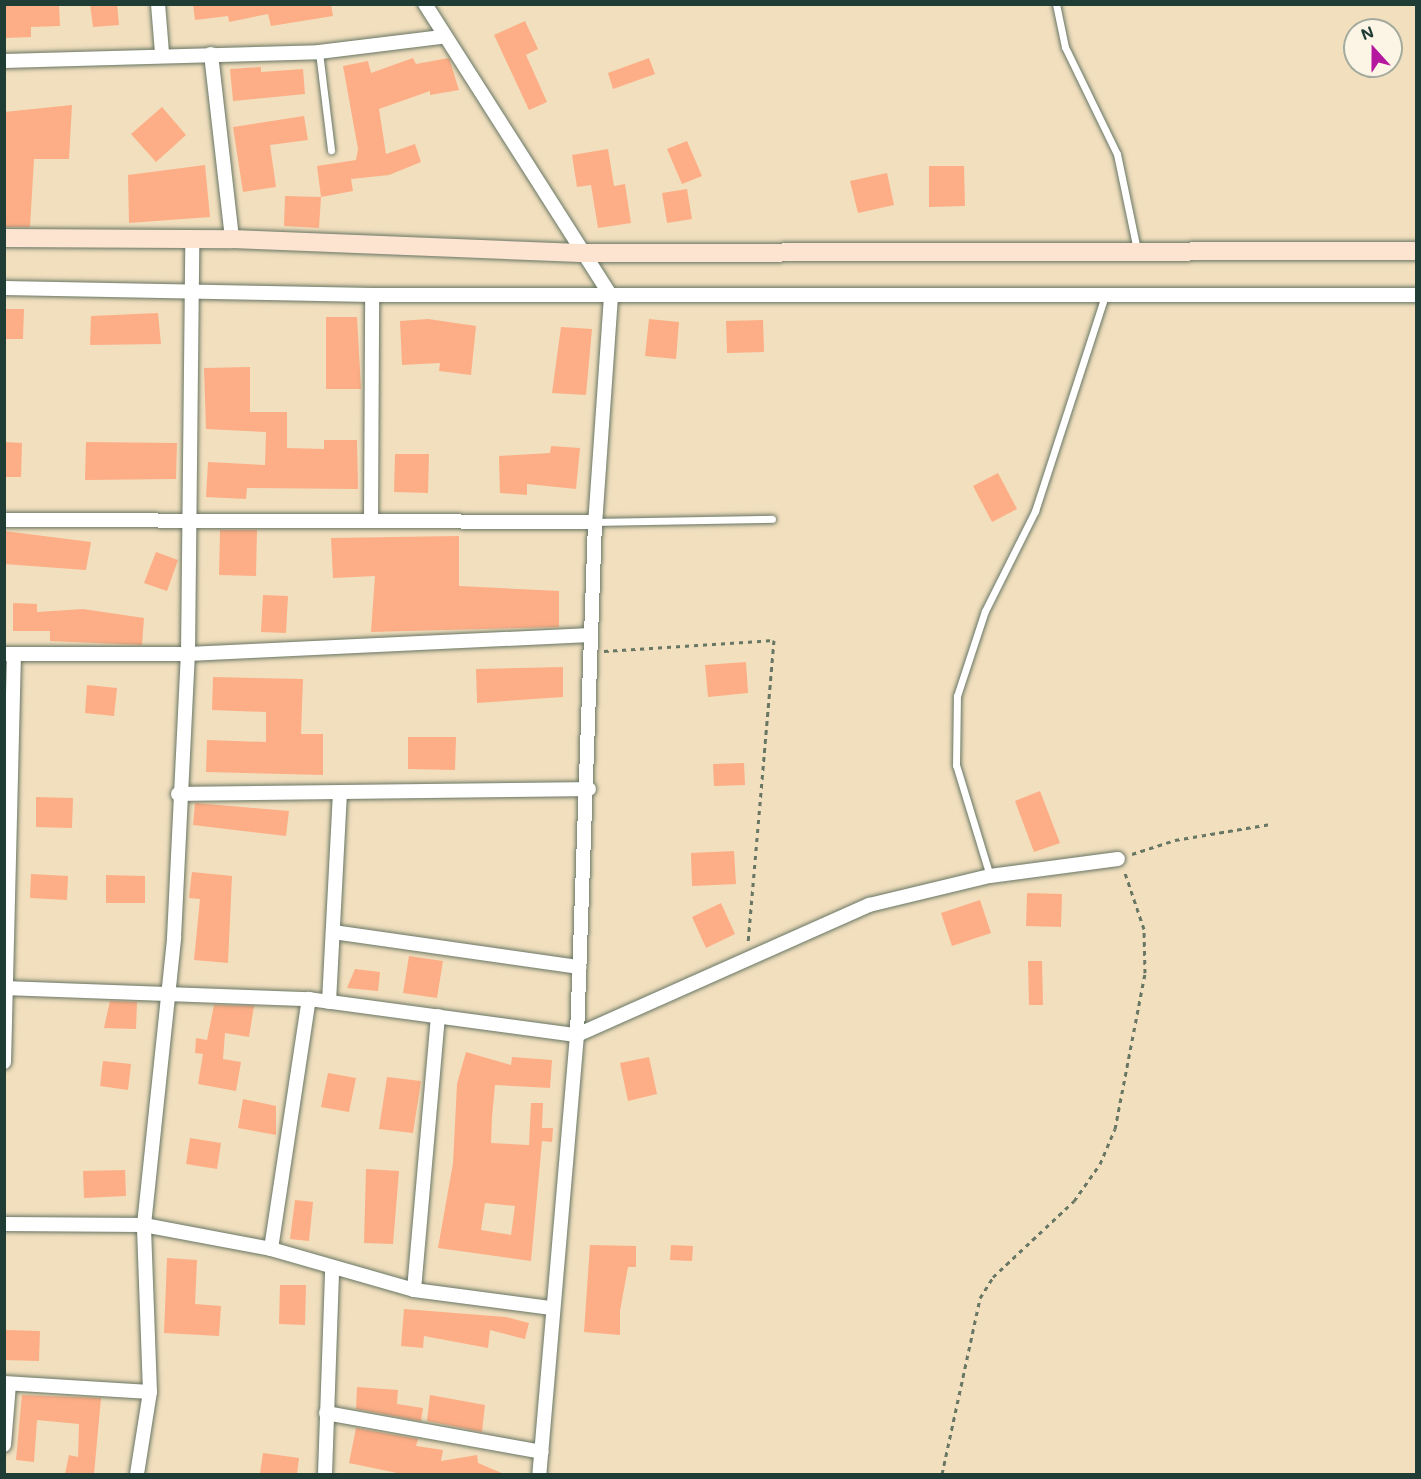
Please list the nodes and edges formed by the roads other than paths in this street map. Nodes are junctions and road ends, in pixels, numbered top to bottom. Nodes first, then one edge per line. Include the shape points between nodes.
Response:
1 (158, 4) edge
2 (425, 4) edge
3 (1056, 4) edge
4 (442, 37) junction
5 (319, 52) junction
6 (162, 53) junction
7 (211, 54) junction
8 (4, 61) edge
9 (331, 150) dead end
10 (4, 238) edge
11 (192, 239) junction
12 (232, 239) junction
13 (1137, 250) junction
14 (1416, 251) edge
15 (580, 253) junction
16 (4, 288) edge
17 (191, 294) junction
18 (372, 295) junction
19 (1105, 295) junction
20 (1416, 295) edge
21 (611, 296) junction
22 (772, 519) dead end
23 (4, 520) edge
24 (188, 521) junction
25 (372, 521) junction
26 (595, 522) junction
27 (591, 635) junction
28 (9, 654) edge
29 (188, 654) junction
30 (589, 789) junction
31 (178, 794) junction
32 (340, 795) junction
33 (1118, 859) road end
34 (990, 876) junction
35 (333, 932) junction
36 (580, 967) junction
37 (6, 988) edge
38 (170, 992) junction
39 (309, 999) junction
40 (329, 1002) junction
41 (438, 1016) junction
42 (578, 1035) junction
43 (4, 1062) edge
44 (4, 1224) edge
45 (144, 1225) junction
46 (271, 1249) junction
47 (332, 1270) junction
48 (414, 1290) junction
49 (550, 1308) junction
50 (7, 1384) edge
51 (150, 1392) junction
52 (326, 1413) junction
53 (4, 1445) edge
54 (542, 1452) junction
55 (137, 1474) edge
56 (325, 1474) edge
57 (539, 1474) edge

1 - 6 street
2 - 4 street
3 - 13 lane via 1065,46 1118,154
4 - 5 street
4 - 15 street
5 - 7 street
5 - 9 lane
6 - 7 street
6 - 8 street
7 - 12 street
10 - 11 street
11 - 12 street
11 - 17 street
12 - 15 street
13 - 14 street
13 - 15 street
15 - 21 street
16 - 17 street
17 - 18 street
17 - 24 street
18 - 21 street
18 - 25 street
19 - 20 street
19 - 21 street
19 - 34 lane via 1035,511 985,611 957,696 956,765
21 - 26 street
22 - 26 lane
23 - 24 street
24 - 25 street
24 - 29 street
25 - 26 street
26 - 27 street
27 - 29 street
27 - 30 street
28 - 29 street
28 - 37 street
29 - 31 street
30 - 32 street
30 - 36 street
31 - 32 street
31 - 38 street
32 - 35 street
33 - 34 street
34 - 42 street via 869,905
35 - 36 street
35 - 40 street
36 - 42 street
37 - 38 street
37 - 43 street
38 - 39 street
38 - 45 street
39 - 40 street
39 - 46 street
40 - 41 street
41 - 42 street
41 - 48 street
42 - 49 street
44 - 45 street
45 - 46 street
45 - 51 street
46 - 47 street
47 - 48 street
47 - 52 street
48 - 49 street
49 - 54 street
50 - 51 street
50 - 53 street
51 - 55 street
52 - 54 street
52 - 56 street
54 - 57 street

